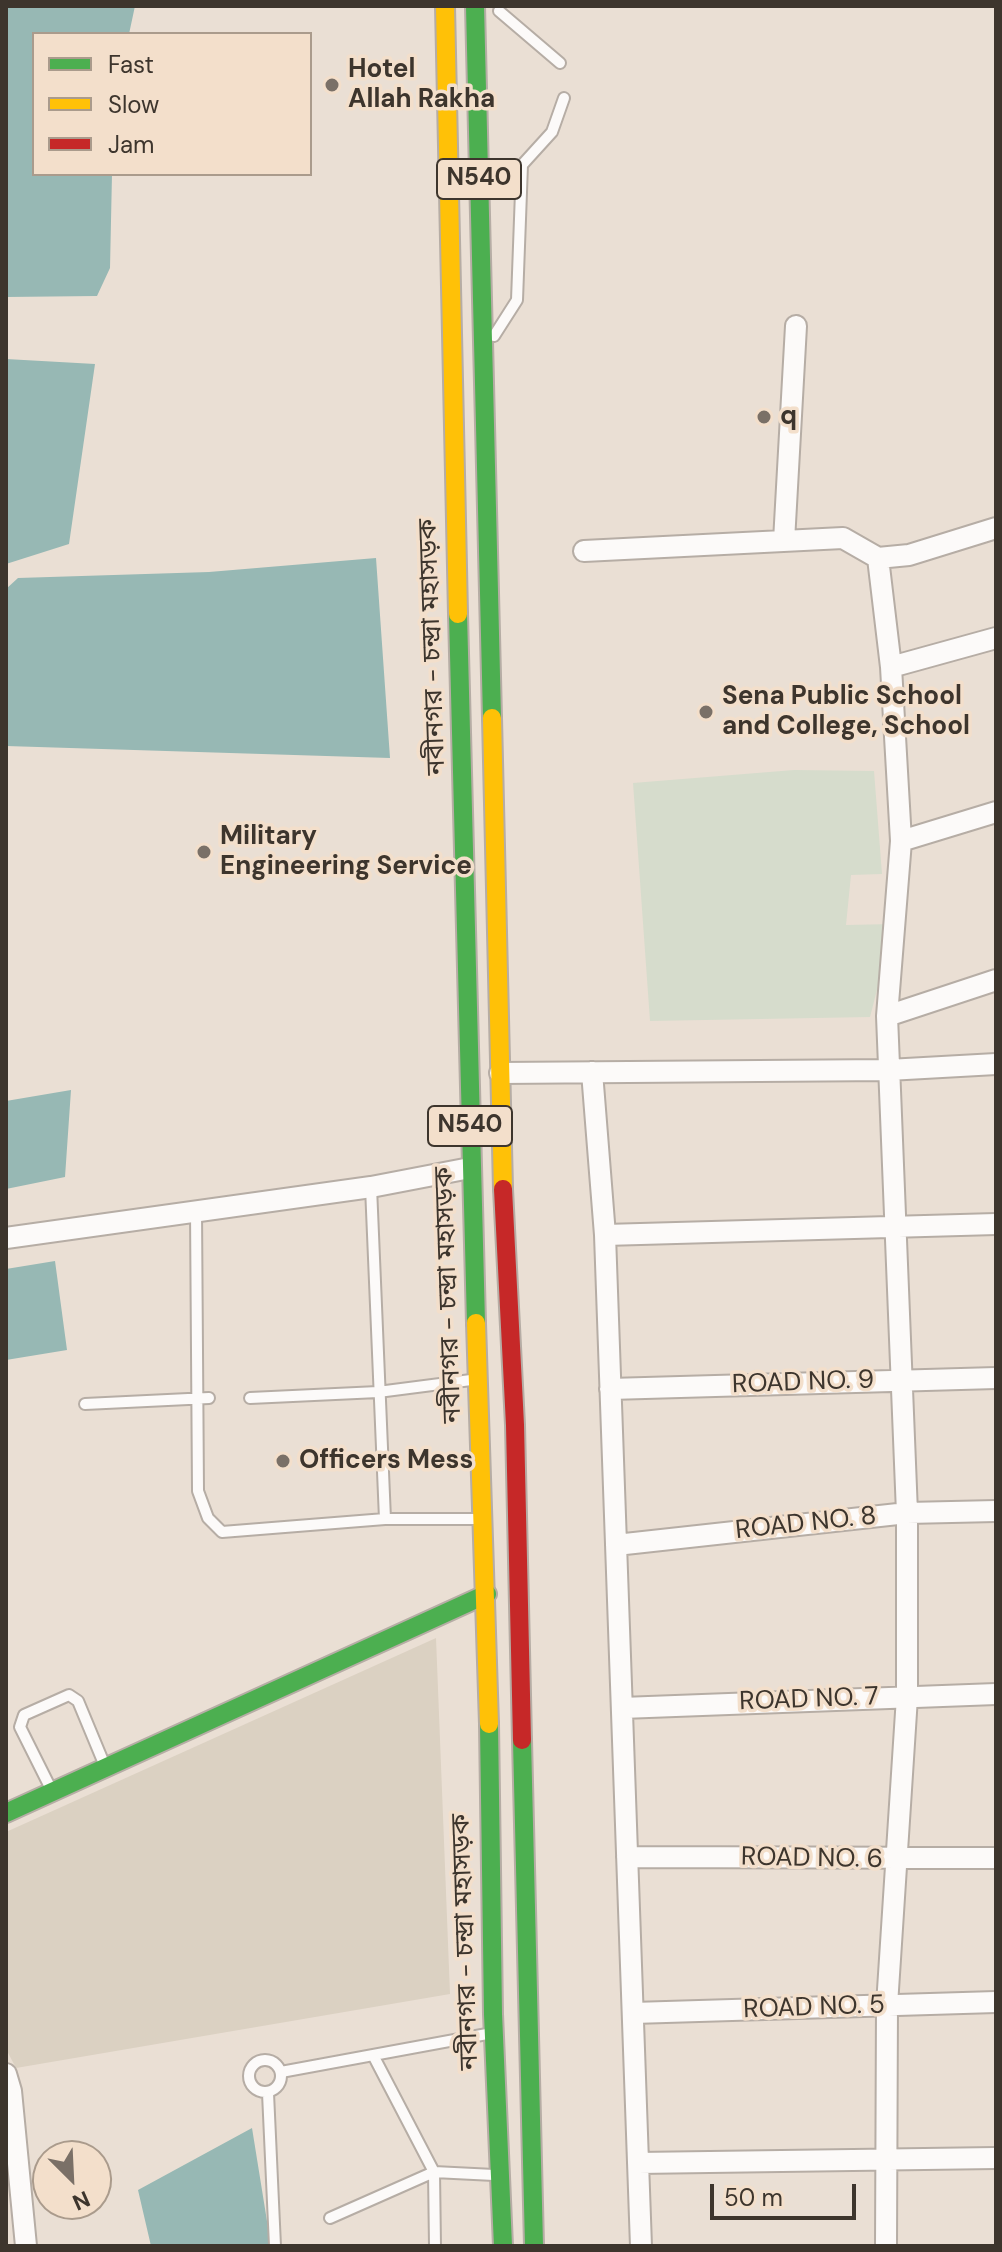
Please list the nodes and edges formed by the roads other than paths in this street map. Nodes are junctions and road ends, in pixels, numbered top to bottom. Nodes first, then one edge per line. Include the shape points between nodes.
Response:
1 (427, 6) edge
2 (445, 6) edge
3 (475, 6) edge
4 (499, 8) edge
5 (500, 43) dead end
6 (560, 63) dead end
7 (427, 83) dead end
8 (564, 98) dead end
9 (503, 154) dead end
10 (433, 312) dead end
11 (796, 326) dead end
12 (482, 353) junction
13 (451, 355) junction
14 (996, 528) edge
15 (784, 541) junction
16 (584, 551) dead end
17 (878, 558) junction
18 (996, 638) edge
19 (891, 667) junction
20 (996, 812) edge
21 (901, 841) junction
22 (996, 980) edge
23 (887, 1016) junction
24 (996, 1064) edge
25 (888, 1070) junction
26 (592, 1072) junction
27 (500, 1073) junction
28 (470, 1168) junction
29 (371, 1187) junction
30 (196, 1211) junction
31 (996, 1224) edge
32 (896, 1229) junction
33 (605, 1235) junction
34 (6, 1238) edge
35 (996, 1378) edge
36 (476, 1379) junction
37 (903, 1381) junction
38 (610, 1389) junction
39 (378, 1392) junction
40 (209, 1398) dead end
41 (250, 1398) dead end
42 (195, 1399) junction
43 (85, 1404) dead end
44 (996, 1511) edge
45 (907, 1513) junction
46 (385, 1519) junction
47 (482, 1519) junction
48 (616, 1545) junction
49 (487, 1594) junction
50 (996, 1694) edge
51 (907, 1697) junction
52 (622, 1708) junction
53 (106, 1767) junction
54 (53, 1791) junction
55 (6, 1813) edge
56 (627, 1857) junction
57 (996, 1858) edge
58 (896, 1859) junction
59 (996, 2002) edge
60 (887, 2005) junction
61 (633, 2013) junction
62 (493, 2032) junction
63 (373, 2055) junction
64 (281, 2072) junction
65 (8, 2086) edge
66 (268, 2093) junction
67 (887, 2157) junction
68 (996, 2158) edge
69 (638, 2163) junction
70 (434, 2172) junction
71 (500, 2176) junction
72 (12, 2177) edge
73 (330, 2218) dead end
74 (26, 2246) edge
75 (275, 2246) edge
76 (435, 2246) edge
77 (503, 2246) edge
78 (534, 2246) edge
79 (641, 2246) edge
80 (886, 2246) edge

1 - 7 main road
2 - 13 main road, নবীনগর - চন্দ্রা মহাসড়ক / N540
3 - 12 main road, N540
4 - 5 main road
4 - 6 lane
8 - 12 lane via 552,132 522,165 517,300
9 - 12 main road via 508,297
10 - 13 main road
11 - 15 street
12 - 27 main road, N540
13 - 28 main road, নবীনগর - চন্দ্রা মহাসড়ক / N540
14 - 17 street via 909,555
15 - 16 street
15 - 17 street via 843,538
17 - 19 street
18 - 19 street
19 - 21 street
20 - 21 street
21 - 23 street
22 - 23 street
23 - 25 street
24 - 25 street
25 - 26 street
25 - 32 street
26 - 27 street
26 - 33 street
27 - 78 main road, N540 via 515,1425
28 - 29 street
28 - 36 main road, নবীনগর - চন্দ্রা মহাসড়ক / N540
29 - 30 street
29 - 39 lane
30 - 34 street
30 - 42 lane
31 - 32 street
32 - 33 street
32 - 37 street
33 - 38 street
35 - 37 street, ROAD NO. 9
36 - 39 lane
36 - 47 main road, নবীনগর - চন্দ্রা মহাসড়ক / N540
37 - 38 street, ROAD NO. 9
37 - 45 street
38 - 48 street
39 - 41 lane
39 - 46 lane
40 - 42 lane
42 - 43 lane
42 - 46 lane via 198,1491 208,1518 222,1532
44 - 45 street, ROAD NO. 8
45 - 48 street, ROAD NO. 8
45 - 51 street
46 - 47 lane
47 - 49 main road, নবীনগর - চন্দ্রা মহাসড়ক / N540
48 - 52 street
49 - 53 main road
49 - 62 main road, নবীনগর - চন্দ্রা মহাসড়ক / N540
50 - 51 street, ROAD NO. 7
51 - 52 street, ROAD NO. 7
51 - 58 street
52 - 56 street
53 - 54 main road
53 - 54 lane via 78,1701 69,1695 35,1710 24,1715 20,1727
54 - 55 main road
56 - 58 street, ROAD NO. 6
56 - 61 street
57 - 58 street, ROAD NO. 6
58 - 60 street
59 - 60 street, ROAD NO. 5
60 - 61 street, ROAD NO. 5
60 - 67 street
61 - 69 street
62 - 63 lane
62 - 71 main road, নবীনগর - চন্দ্রা মহাসড়ক / N540
63 - 64 lane
63 - 70 lane
64 - 66 lane via 279,2086
64 - 66 lane via 269,2060 252,2066 251,2085
65 - 72 street
66 - 75 lane
67 - 68 street
67 - 69 street
67 - 80 street
69 - 79 street
70 - 71 lane
70 - 73 lane
70 - 76 lane
71 - 77 main road, নবীনগর - চন্দ্রা মহাসড়ক / N540
72 - 74 street

